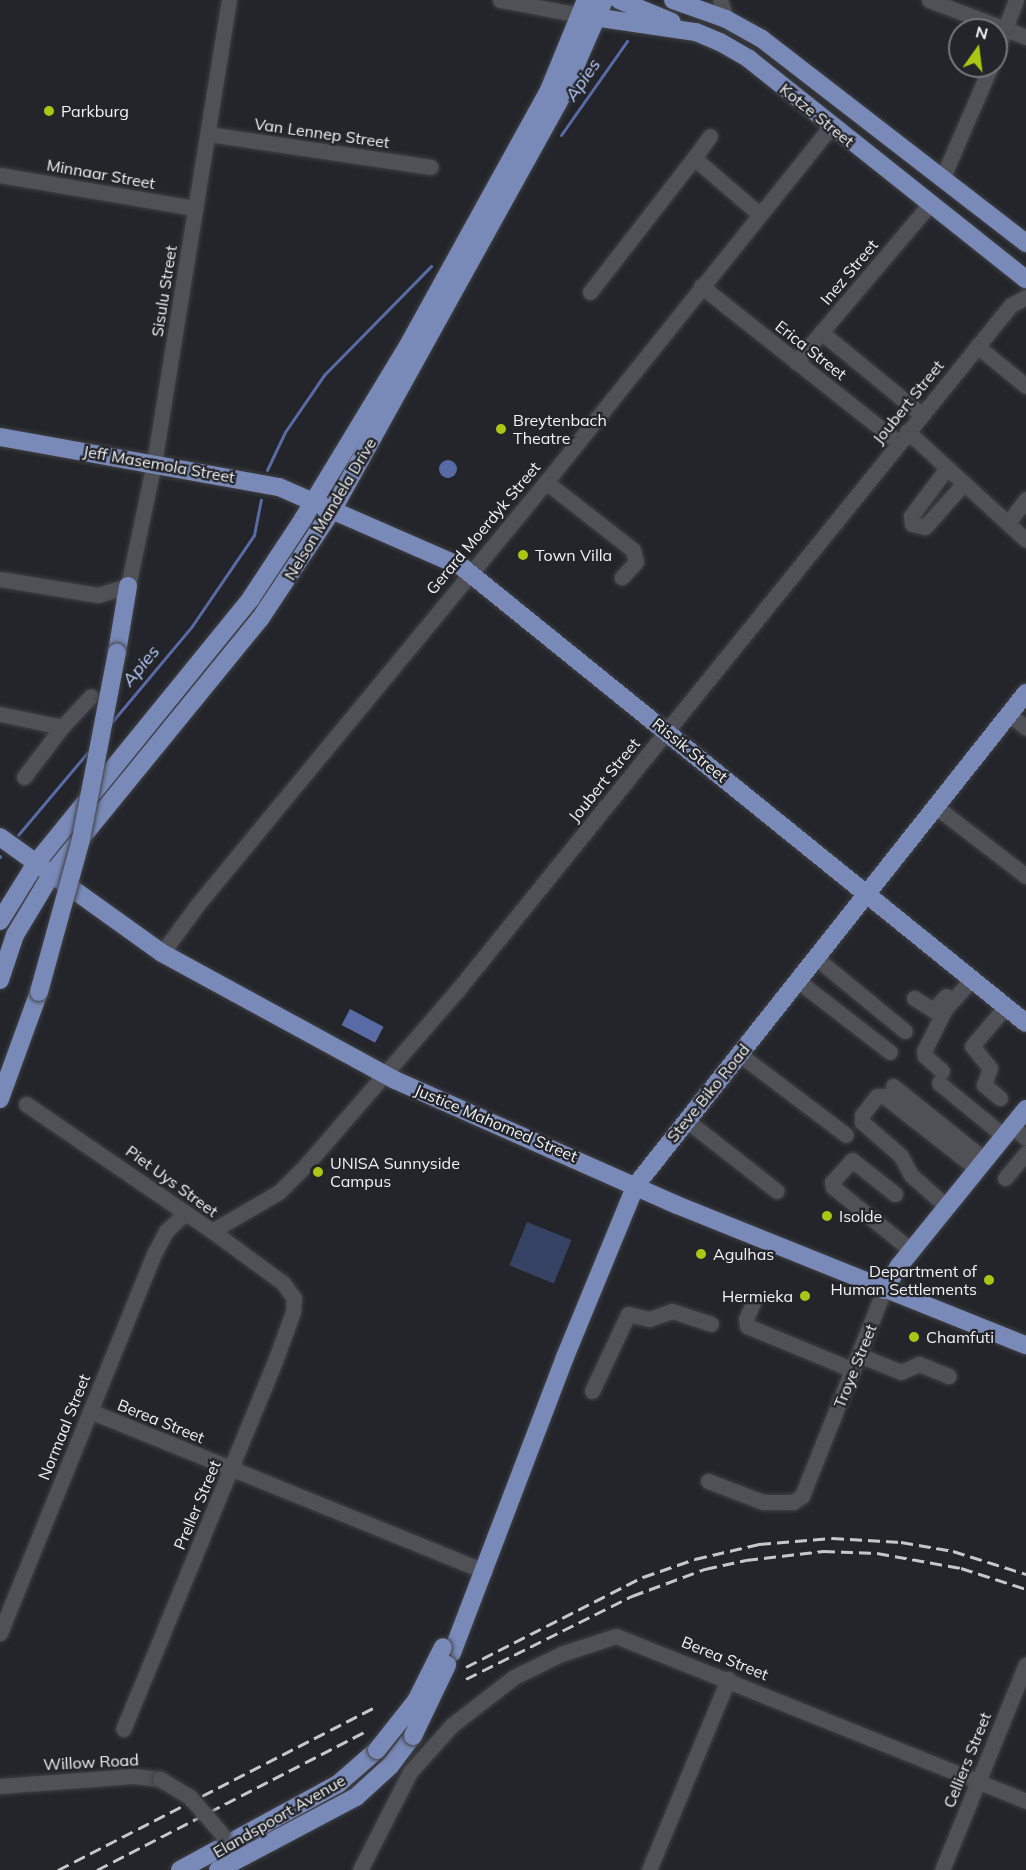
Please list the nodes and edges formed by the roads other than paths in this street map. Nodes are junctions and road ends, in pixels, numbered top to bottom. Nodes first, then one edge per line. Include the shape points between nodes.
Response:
1 (229, 0) edge
2 (500, 0) edge
3 (604, 0) edge
4 (619, 0) edge
5 (720, 0) edge
6 (929, 0) edge
7 (1016, 0) edge
8 (687, 2) edge
9 (588, 11) edge
10 (976, 18) edge
11 (726, 19) junction
12 (1008, 21) edge
13 (1008, 30) edge
14 (696, 32) junction
15 (1026, 37) edge
16 (985, 78) edge
17 (831, 126) junction
18 (208, 134) junction
19 (710, 136) dead end
20 (694, 158) junction
21 (431, 167) dead end
22 (0, 175) edge
23 (942, 179) junction
24 (929, 205) junction
25 (195, 208) junction
26 (759, 214) junction
27 (1026, 243) edge
28 (1026, 279) edge
29 (701, 286) junction
30 (590, 292) dead end
31 (1023, 297) edge
32 (821, 332) junction
33 (977, 346) junction
34 (796, 362) junction
35 (1026, 386) edge
36 (921, 414) junction
37 (0, 437) edge
38 (902, 437) junction
39 (154, 463) junction
40 (946, 468) junction
41 (546, 482) junction
42 (964, 483) junction
43 (1026, 499) edge
44 (315, 500) junction
45 (333, 509) junction
46 (1008, 523) junction
47 (1025, 536) edge
48 (470, 572) junction
49 (622, 577) dead end
50 (0, 579) edge
51 (128, 586) junction
52 (1026, 693) edge
53 (92, 696) dead end
54 (0, 714) edge
55 (1009, 714) junction
56 (62, 727) junction
57 (1026, 728) edge
58 (667, 731) junction
59 (24, 777) dead end
60 (936, 807) junction
61 (7, 842) edge
62 (36, 863) junction
63 (51, 875) junction
64 (1026, 876) edge
65 (867, 895) junction
66 (0, 921) edge
67 (162, 953) junction
68 (816, 958) junction
69 (968, 975) junction
70 (0, 980) edge
71 (798, 981) junction
72 (914, 998) dead end
73 (1006, 1006) junction
74 (1026, 1023) edge
75 (905, 1031) dead end
76 (890, 1052) dead end
77 (739, 1054) junction
78 (385, 1074) junction
79 (893, 1086) dead end
80 (1000, 1098) dead end
81 (0, 1099) edge
82 (26, 1104) dead end
83 (1026, 1109) edge
84 (686, 1120) junction
85 (1008, 1131) junction
86 (846, 1135) dead end
87 (1026, 1138) edge
88 (1026, 1153) edge
89 (981, 1164) junction
90 (1005, 1178) dead end
91 (636, 1185) junction
92 (777, 1191) dead end
93 (895, 1194) dead end
94 (163, 1198) junction
95 (677, 1205) junction
96 (947, 1207) junction
97 (184, 1214) junction
98 (212, 1232) junction
99 (616, 1232) junction
100 (163, 1236) junction
101 (912, 1251) junction
102 (885, 1290) junction
103 (292, 1293) joint
104 (753, 1303) dead end
105 (711, 1324) dead end
106 (1026, 1345) edge
107 (856, 1362) junction
108 (949, 1376) dead end
109 (592, 1391) dead end
110 (90, 1412) junction
111 (232, 1469) junction
112 (708, 1481) dead end
113 (481, 1569) junction
114 (0, 1633) edge
115 (447, 1650) junction
116 (1026, 1664) edge
117 (728, 1679) junction
118 (123, 1729) dead end
119 (978, 1781) junction
120 (0, 1786) edge
121 (1026, 1801) edge
122 (224, 1839) junction
123 (228, 1868) edge
124 (180, 1870) edge
125 (360, 1870) edge
126 (650, 1870) edge
127 (942, 1870) edge

1 - 18 street, Sisulu Street
2 - 9 street
3 - 9 main road, Nelson Mandela Drive
4 - 14 main road
5 - 11 street
6 - 10 street
7 - 12 street
8 - 11 main road, Kotze Street
9 - 14 main road, Kotze Street
9 - 44 main road, Nelson Mandela Drive via 549,90 410,342
9 - 45 main road, Nelson Mandela Drive via 564,92
11 - 23 main road, Kotze Street via 762,39
13 - 15 street
14 - 17 main road, Kotze Street via 749,59
16 - 23 street
17 - 24 main road, Kotze Street
17 - 26 street, Gerard Moerdyk Street
18 - 21 street, Van Lennep Street
18 - 25 street, Sisulu Street
19 - 20 street
20 - 26 street
20 - 30 street
22 - 25 street, Minnaar Street
23 - 27 main road, Kotze Street
24 - 28 main road, Kotze Street
24 - 32 street, Inez Street
25 - 39 street, Sisulu Street
26 - 29 street, Gerard Moerdyk Street
29 - 34 street, Erica Street
29 - 41 street, Gerard Moerdyk Street
31 - 33 street, Joubert Street
32 - 34 street, Inez Street
32 - 36 street
33 - 35 street
33 - 36 street, Joubert Street
34 - 38 street, Erica Street
36 - 38 street, Joubert Street
37 - 39 main road, Jeff Masemola Street
38 - 40 street, Erica Street
38 - 58 street, Joubert Street
39 - 44 main road, Jeff Masemola Street via 268,484
39 - 51 street, Sisulu Street
40 - 42 street, Erica Street
40 - 42 street via 911,516 912,524 925,527
41 - 48 street, Gerard Moerdyk Street
41 - 49 street via 633,550 636,562
42 - 46 street, Erica Street
43 - 46 street
44 - 45 main road, Jeff Masemola Street
44 - 62 main road, Nelson Mandela Drive via 251,598
45 - 48 main road, Rissik Street
45 - 63 main road, Nelson Mandela Drive via 249,633
46 - 47 street, Erica Street
48 - 58 main road, Rissik Street
48 - 67 street, Gerard Moerdyk Street
50 - 51 street via 98,595
51 - 81 main road, bridge via 81,839 39,992
52 - 55 main road, Steve Biko Road
53 - 56 street
54 - 56 street
55 - 57 street
55 - 60 main road, Steve Biko Road
56 - 59 street
58 - 65 main road, Rissik Street
58 - 78 street, Joubert Street
60 - 64 street
60 - 65 main road, Steve Biko Road
61 - 62 main road, Justice Mahomed Street
62 - 63 main road, Justice Mahomed Street
62 - 66 main road, Nelson Mandela Drive
63 - 67 main road, Justice Mahomed Street
63 - 70 main road, Nelson Mandela Drive via 15,935
65 - 68 main road, Steve Biko Road
65 - 69 main road, Rissik Street
67 - 78 main road, Justice Mahomed Street
68 - 71 main road, Steve Biko Road
68 - 75 street
69 - 72 street via 935,1009
69 - 73 main road, Rissik Street
69 - 85 street via 945,1009 925,1056 941,1077
71 - 76 street
71 - 77 main road, Steve Biko Road
73 - 74 main road, Rissik Street
73 - 80 street via 972,1047 990,1067 984,1085
77 - 84 main road, Steve Biko Road
77 - 86 street
78 - 91 main road, Justice Mahomed Street
78 - 98 street, Joubert Street via 286,1186
79 - 89 street
82 - 94 street, Piet Uys Street via 113,1160
83 - 85 main road, Troye Street
84 - 91 main road, Steve Biko Road
84 - 92 street
85 - 87 street
85 - 89 main road, Troye Street
88 - 90 street
89 - 96 main road, Troye Street
89 - 96 street via 884,1096 877,1096 862,1115 862,1122 901,1156 910,1175
91 - 95 main road, Justice Mahomed Street
91 - 99 main road, Steve Biko Road
93 - 101 street via 852,1160 832,1182
94 - 97 street, Piet Uys Street
94 - 100 street, Normaal Street
95 - 99 main road via 640,1205
95 - 102 main road, Justice Mahomed Street
96 - 101 main road, Troye Street
97 - 98 street, Piet Uys Street
97 - 100 street, Normaal Street
98 - 103 street, Piet Uys Street
99 - 113 main road, Steve Biko Road
100 - 110 street, Normaal Street
101 - 102 main road, Troye Street
102 - 106 main road, Justice Mahomed Street
102 - 107 street, Troye Street
103 - 111 street, Preller Street via 290,1322
104 - 107 street via 747,1326
105 - 109 street via 672,1311 649,1319 628,1314
107 - 108 street via 901,1372 919,1364
107 - 112 street, Troye Street via 802,1496 793,1502 763,1503
110 - 111 street, Berea Street
110 - 114 street, Normaal Street
111 - 113 street, Berea Street
111 - 118 street, Preller Street
113 - 115 main road, Elandspoort Avenue
115 - 122 main road, Elandspoort Avenue, bridge via 416,1701 377,1750 338,1785
115 - 123 main road, Elandspoort Avenue, bridge via 413,1736 390,1766 356,1797
116 - 119 street, Celliers Street
117 - 119 street, Berea Street
117 - 125 street, Berea Street via 630,1640 612,1637 561,1654 514,1677 462,1716 428,1749 392,1803
117 - 126 street
119 - 121 street, Berea Street
119 - 127 street, Celliers Street
120 - 122 street, Willow Road, bridge via 134,1776 160,1779 190,1797
122 - 123 street
122 - 124 main road, Elandspoort Avenue

